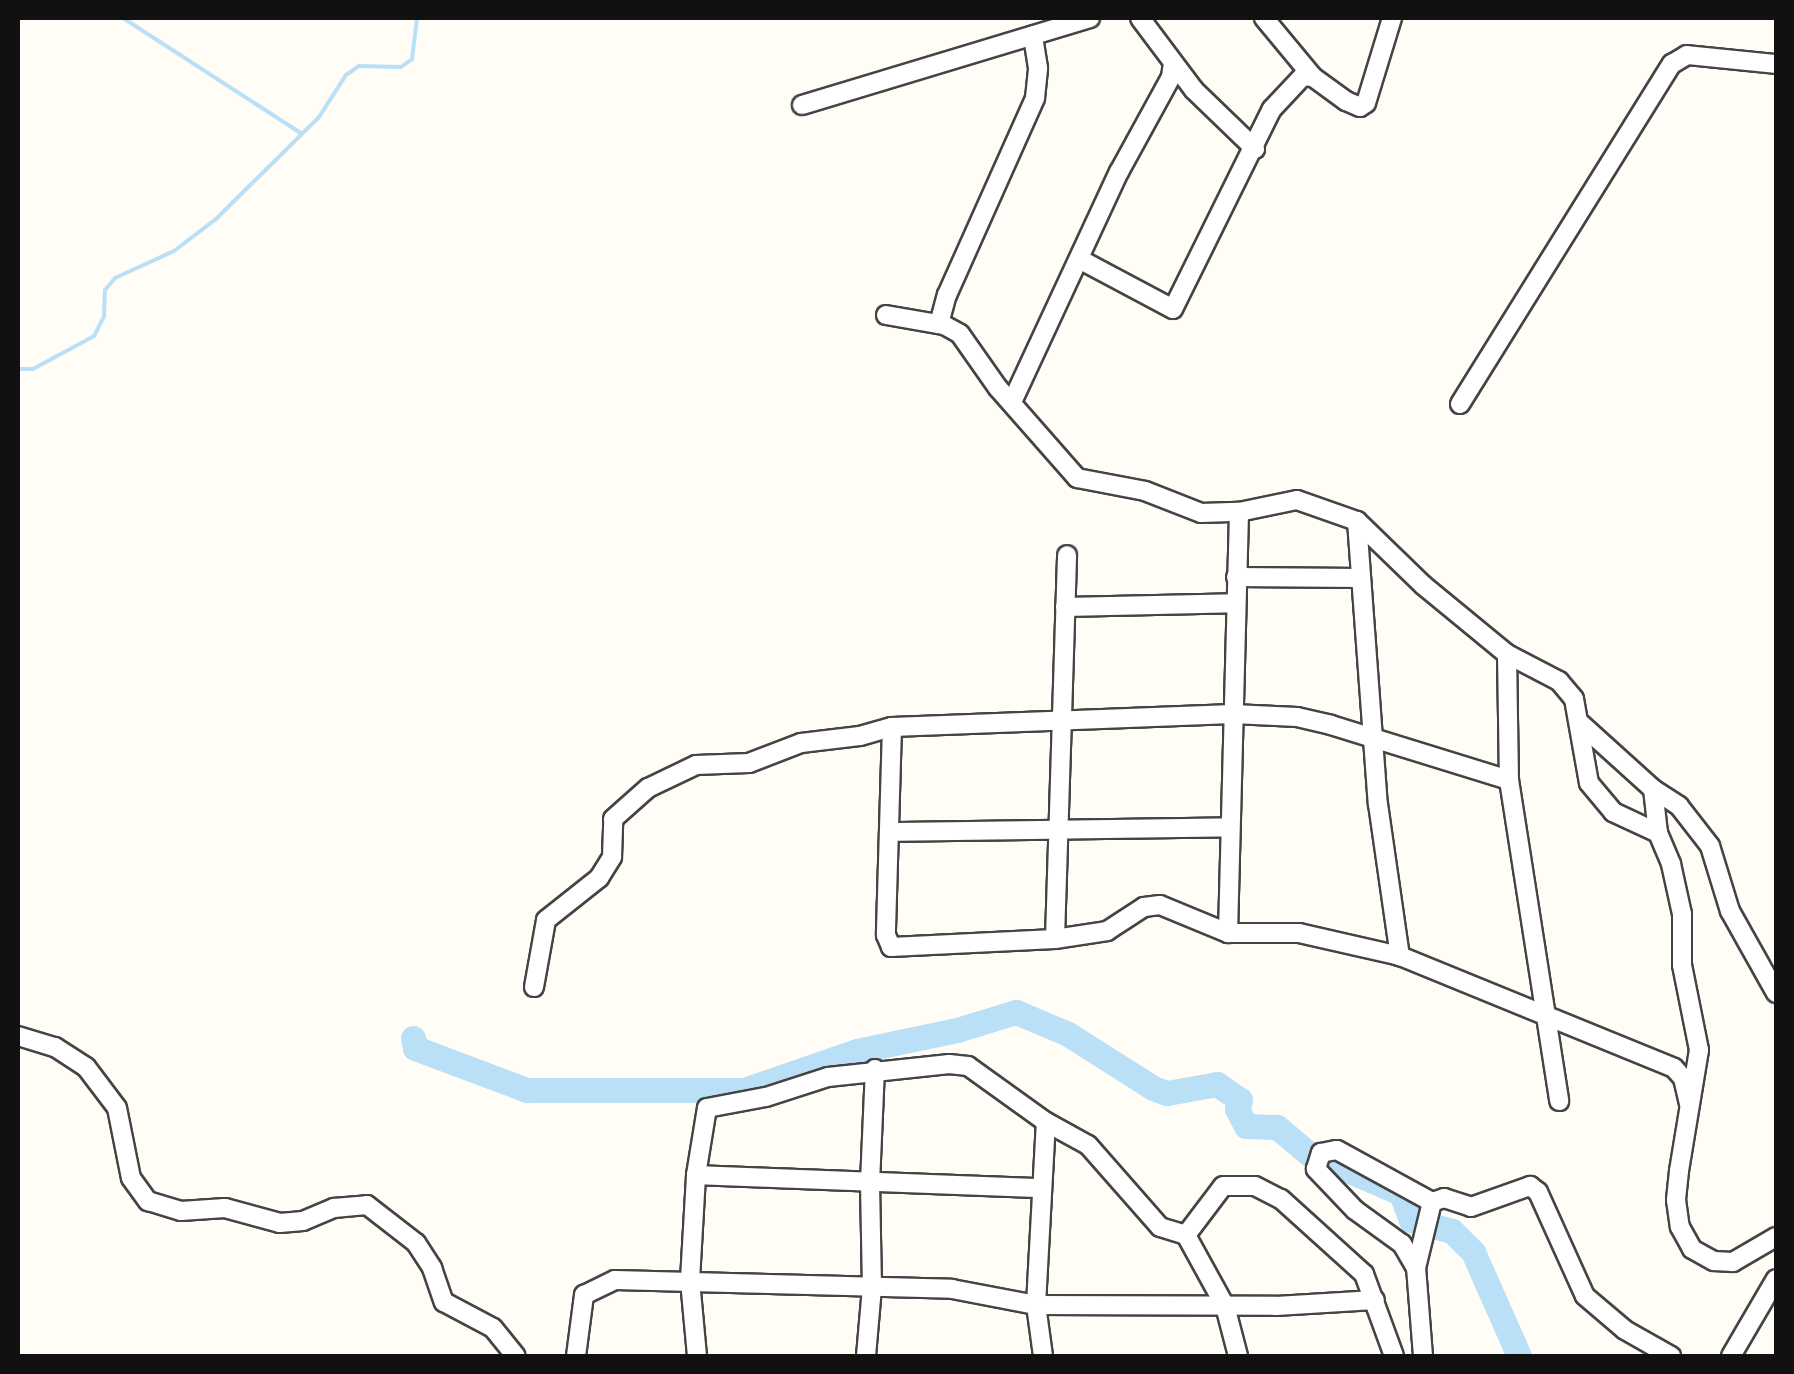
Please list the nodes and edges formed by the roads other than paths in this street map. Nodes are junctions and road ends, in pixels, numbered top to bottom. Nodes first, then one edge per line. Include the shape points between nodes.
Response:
1 (1090, 18) edge
2 (1140, 18) edge
3 (1264, 18) edge
4 (1392, 18) edge
5 (1034, 35) junction
6 (1173, 64) junction
7 (1776, 64) edge
8 (1314, 77) junction
9 (802, 105) dead end
10 (1255, 149) junction
11 (1079, 260) junction
12 (886, 315) dead end
13 (939, 324) junction
14 (1012, 402) junction
15 (1460, 404) dead end
16 (1239, 512) junction
17 (1358, 521) junction
18 (1066, 555) dead end
19 (1236, 576) junction
20 (1361, 578) junction
21 (1235, 602) junction
22 (1065, 607) junction
23 (1506, 654) junction
24 (1233, 714) junction
25 (1064, 719) junction
26 (1580, 724) junction
27 (892, 727) junction
28 (1373, 736) junction
29 (1509, 780) junction
30 (1653, 790) junction
31 (1228, 827) junction
32 (1055, 830) junction
33 (888, 832) junction
34 (1658, 833) junction
35 (1228, 933) junction
36 (1055, 939) junction
37 (1400, 956) junction
38 (534, 987) dead end
39 (1776, 993) edge
40 (1546, 1017) junction
41 (18, 1036) edge
42 (875, 1069) junction
43 (1558, 1101) dead end
44 (1691, 1108) junction
45 (1046, 1122) junction
46 (696, 1176) junction
47 (870, 1184) junction
48 (1040, 1188) junction
49 (1432, 1202) junction
50 (1186, 1236) junction
51 (1776, 1237) edge
52 (1416, 1268) junction
53 (690, 1280) junction
54 (1776, 1280) edge
55 (872, 1288) junction
56 (1375, 1300) junction
57 (1036, 1306) junction
58 (1225, 1306) junction
59 (516, 1356) edge
60 (576, 1356) edge
61 (698, 1356) edge
62 (866, 1356) edge
63 (1043, 1356) edge
64 (1238, 1356) edge
65 (1394, 1356) edge
66 (1422, 1356) edge
67 (1671, 1356) edge
68 (1731, 1356) edge

1 - 5 street
2 - 6 street
3 - 8 street
4 - 8 street via 1366,104 1346,101
5 - 9 street
5 - 13 street via 1035,98
6 - 10 street
6 - 11 street
7 - 15 street via 1686,55 1672,64
8 - 10 street via 1294,82 1272,109
10 - 11 street via 1173,309
11 - 14 street
12 - 13 street
13 - 14 street via 960,334
14 - 16 street via 1078,478 1145,491 1201,513
16 - 17 street via 1297,500
16 - 19 street
17 - 20 street
17 - 23 street
18 - 22 street
19 - 20 street
19 - 21 street
20 - 28 street
21 - 22 street
21 - 24 street
22 - 25 street
23 - 26 street via 1558,681 1574,700
23 - 29 street
24 - 25 street
24 - 28 street via 1297,716
24 - 31 street
25 - 27 street
25 - 32 street
26 - 30 street
26 - 34 street via 1584,770 1603,804
27 - 33 street
27 - 38 street via 801,743 750,763 696,764 648,788 613,819 612,857 599,878 546,920
28 - 29 street
28 - 37 street
29 - 40 street
30 - 34 street
30 - 39 street via 1678,806 1710,846 1730,912
31 - 32 street
31 - 35 street
32 - 33 street
32 - 36 street
33 - 36 street via 891,947
34 - 44 street via 1682,914 1682,965 1697,1034
35 - 36 street via 1152,904 1108,932
35 - 37 street via 1299,933
37 - 40 street
40 - 43 street
40 - 44 street via 1674,1068
41 - 59 street via 55,1047 86,1067 117,1108 131,1178 148,1201 181,1211 225,1208 280,1224 367,1205 416,1243 444,1302 494,1328
42 - 45 street via 968,1066
42 - 46 street via 707,1108
42 - 47 street
44 - 51 street via 1676,1200 1692,1249 1733,1262
45 - 48 street
45 - 50 street via 1088,1145 1160,1227
46 - 47 street
46 - 53 street
47 - 48 street
47 - 55 street
48 - 57 street
49 - 52 street
49 - 52 street via 1337,1150 1318,1157 1316,1169 1402,1244
49 - 67 street via 1444,1198 1471,1207 1530,1186 1586,1296 1625,1330
50 - 56 street via 1222,1186 1255,1186 1281,1199 1349,1259
50 - 58 street
52 - 66 street
53 - 55 street
53 - 60 street via 615,1280 594,1288 580,1307
53 - 61 street
54 - 68 street
55 - 57 street via 952,1290
55 - 62 street
56 - 58 street
56 - 65 street
57 - 58 street
57 - 63 street
58 - 64 street

